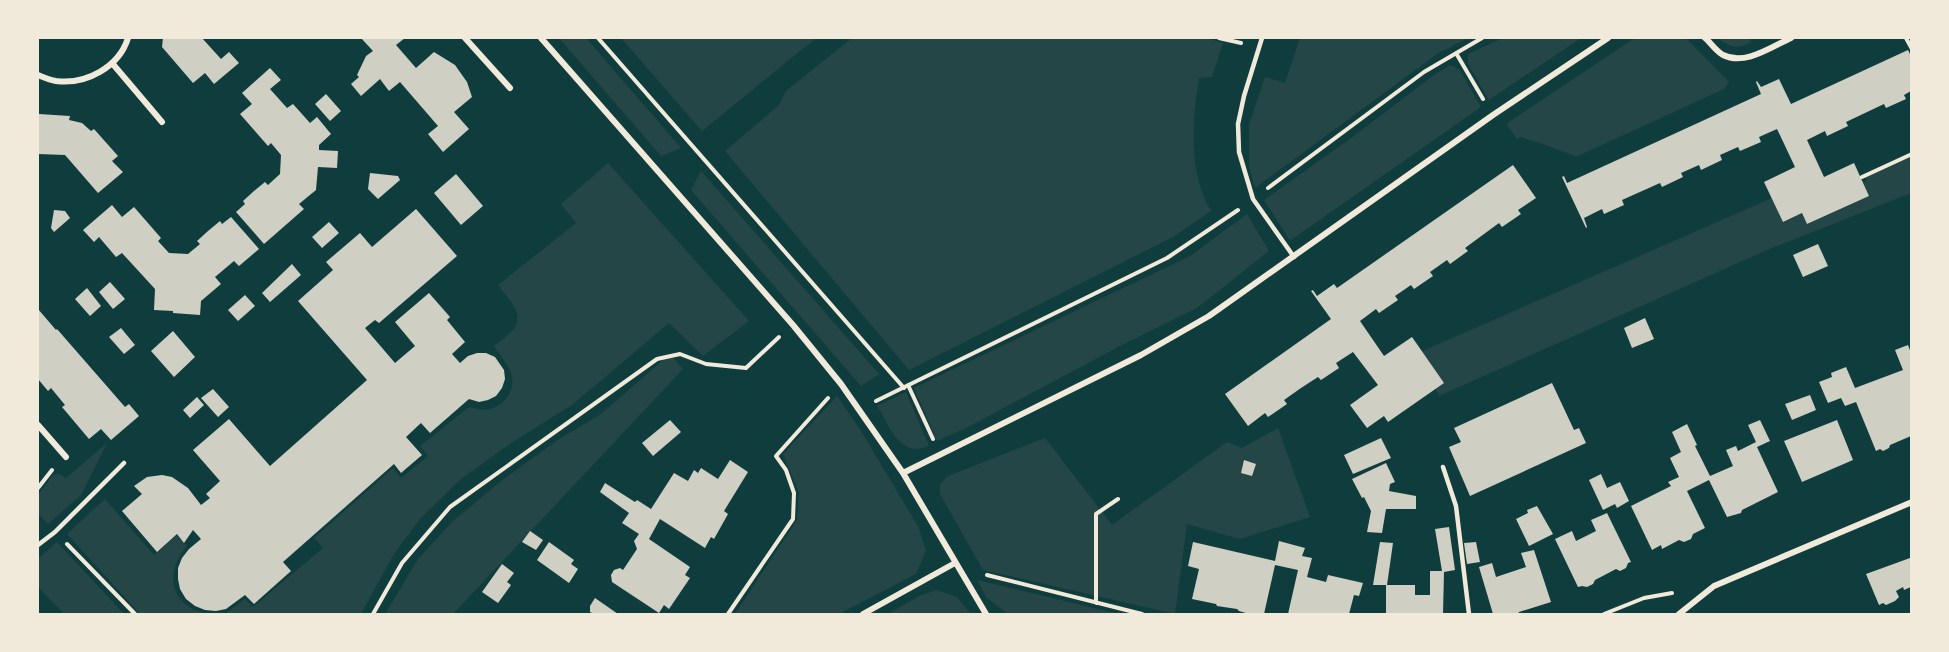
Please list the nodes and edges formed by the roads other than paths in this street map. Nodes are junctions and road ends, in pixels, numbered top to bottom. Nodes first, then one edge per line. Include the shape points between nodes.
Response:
1 (128, 38) edge
2 (465, 38) edge
3 (541, 38) edge
4 (1262, 38) edge
5 (1608, 38) edge
6 (1705, 38) edge
7 (1791, 38) edge
8 (112, 63) junction
9 (38, 75) edge
10 (510, 88) dead end
11 (162, 122) dead end
12 (1294, 257) junction
13 (38, 425) edge
14 (66, 457) dead end
15 (123, 463) dead end
16 (1443, 467) dead end
17 (903, 473) junction
18 (1911, 502) edge
19 (38, 545) edge
20 (955, 564) junction
21 (862, 615) edge
22 (986, 615) edge
23 (1468, 615) edge
24 (1679, 615) edge

1 - 8 street
2 - 10 street
3 - 17 street via 793,325 841,384
4 - 12 lane via 1238,124 1239,152 1253,199
5 - 12 street
6 - 7 street via 1717,51 1740,58
8 - 9 street via 95,75 75,81 55,81
8 - 11 street
12 - 17 street via 1209,316 1141,355
13 - 14 street
15 - 19 lane
16 - 23 lane via 1456,506
17 - 20 street
18 - 24 street via 1714,586
20 - 21 street
20 - 22 street

